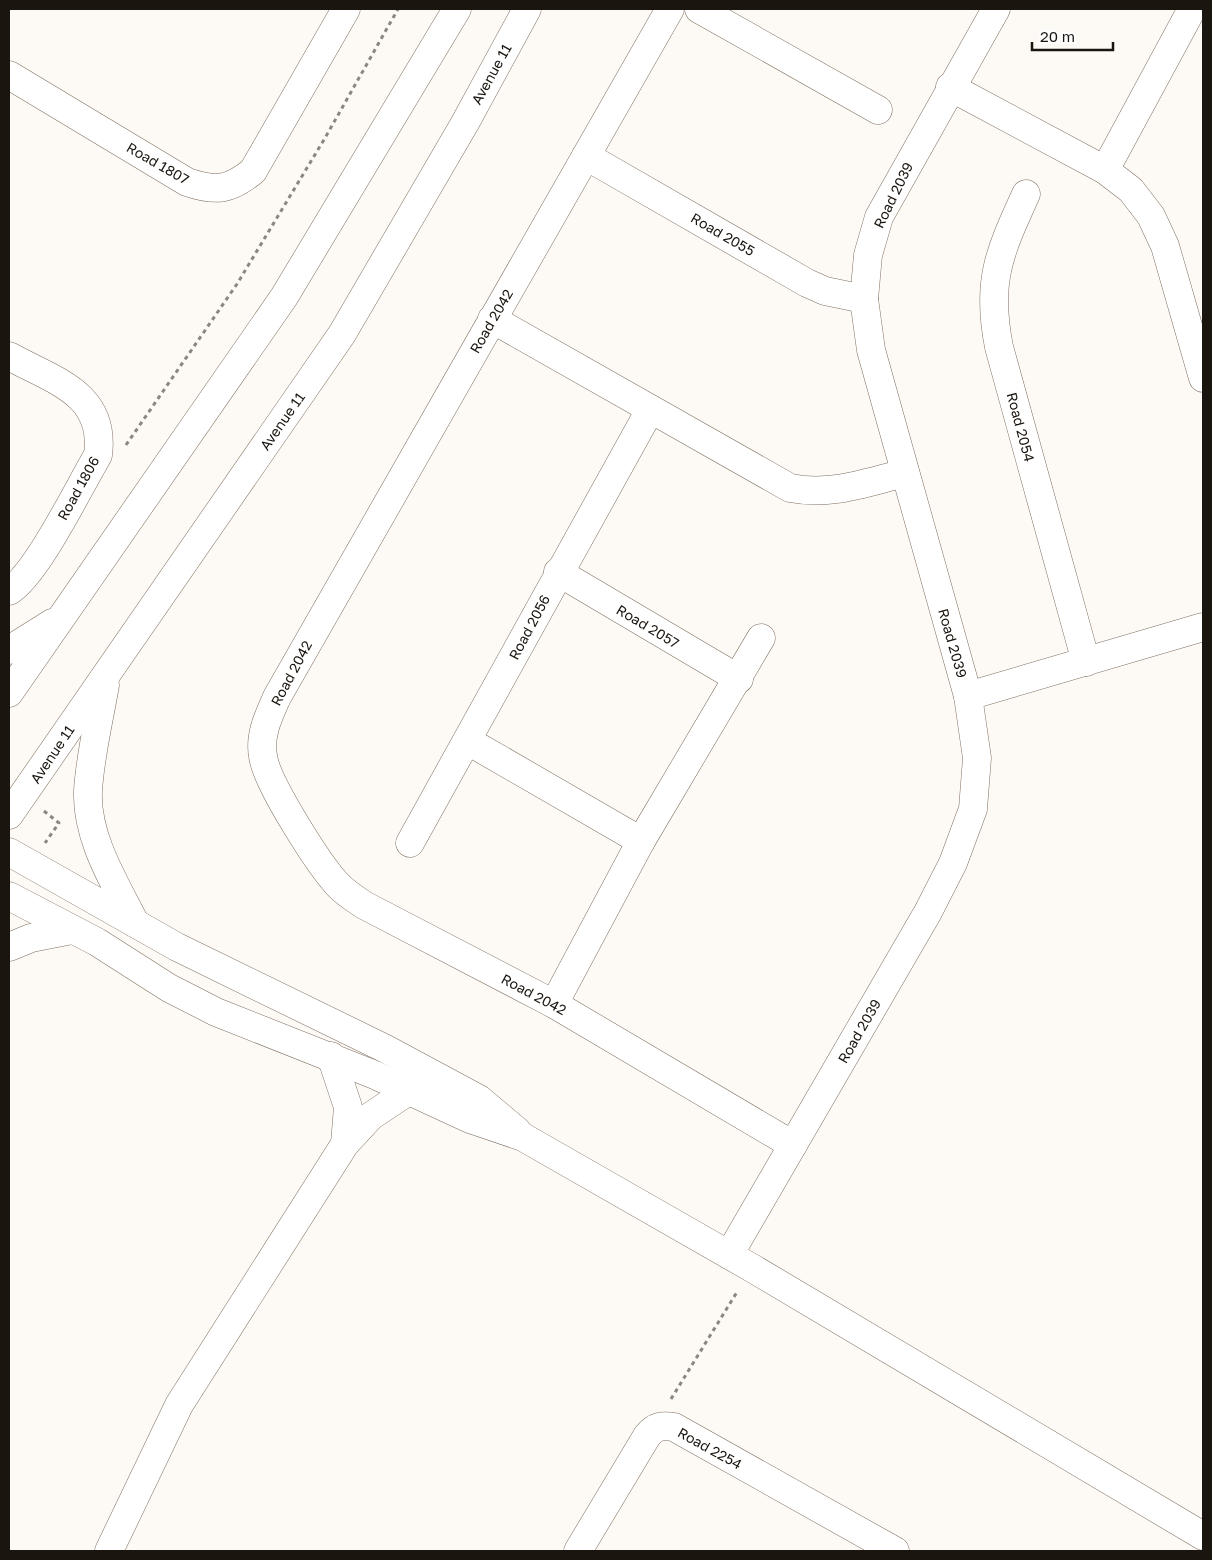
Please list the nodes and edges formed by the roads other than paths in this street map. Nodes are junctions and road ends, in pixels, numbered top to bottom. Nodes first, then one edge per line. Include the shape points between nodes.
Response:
1 (346, 9) edge
2 (458, 9) edge
3 (526, 9) edge
4 (670, 9) edge
5 (698, 9) edge
6 (996, 9) edge
7 (1192, 9) edge
8 (9, 75) edge
9 (950, 87) junction
10 (878, 110) dead end
11 (586, 156) junction
12 (1105, 170) junction
13 (1026, 194) dead end
14 (864, 299) junction
15 (492, 320) junction
16 (9, 356) edge
17 (1203, 378) edge
18 (650, 410) junction
19 (905, 473) junction
20 (558, 572) junction
21 (9, 592) edge
22 (60, 618) junction
23 (1203, 627) edge
24 (761, 638) dead end
25 (9, 650) edge
26 (1086, 662) junction
27 (106, 676) junction
28 (739, 679) junction
29 (9, 693) edge
30 (968, 696) junction
31 (468, 741) junction
32 (9, 815) edge
33 (641, 841) junction
34 (410, 843) dead end
35 (9, 852) edge
36 (9, 896) edge
37 (135, 923) junction
38 (72, 930) junction
39 (9, 947) edge
40 (554, 1004) junction
41 (331, 1056) junction
42 (410, 1090) junction
43 (523, 1137) junction
44 (345, 1144) junction
45 (793, 1145) junction
46 (741, 1261) junction
47 (1203, 1536) edge
48 (892, 1550) edge
49 (109, 1551) edge
50 (578, 1551) edge

1 - 8 street, Road 1807 via 253,171 240,182 223,188 204,188 187,182
2 - 22 street via 284,297
3 - 27 street, Avenue 11 via 465,123 342,334
4 - 11 street, Road 2042
5 - 10 street
6 - 9 street, Road 2039
7 - 12 street
9 - 12 street
9 - 14 street, Road 2039 via 879,217 868,254
11 - 14 street, Road 2055 via 807,283 825,291
11 - 15 street, Road 2042
12 - 17 street via 1131,190 1151,216 1165,246
13 - 26 street, Road 2054 via 1000,259 993,287 993,316
14 - 19 street, Road 2039 via 870,350
15 - 18 street
15 - 40 street, Road 2042 via 277,697 264,728 262,755 270,778 338,886 364,905
16 - 21 street, Road 1806 via 73,391 87,403 97,419 100,437 98,455 32,569
18 - 19 street via 790,488 834,491
18 - 20 street, Road 2056
19 - 30 street, Road 2039
20 - 28 street, Road 2057
20 - 31 street, Road 2056
22 - 25 street
22 - 29 street
23 - 26 street
24 - 28 street
26 - 30 street
27 - 32 street, Avenue 11
27 - 37 street via 88,792 91,818 100,853
28 - 33 street
30 - 45 street, Road 2039 via 977,758 973,809 953,863
31 - 33 street
31 - 34 street, Road 2056
33 - 40 street
35 - 37 street
36 - 38 street
37 - 43 street via 176,947 471,1094
38 - 39 street via 31,938
38 - 41 street via 216,1012
40 - 45 street, Road 2042
41 - 42 street
41 - 44 street via 348,1107
42 - 43 street via 470,1120
42 - 44 street via 372,1116
43 - 46 street
44 - 49 street via 180,1405
45 - 46 street, Road 2039
46 - 47 street
48 - 50 street, Road 2254 via 674,1427 663,1425 653,1428 647,1436

